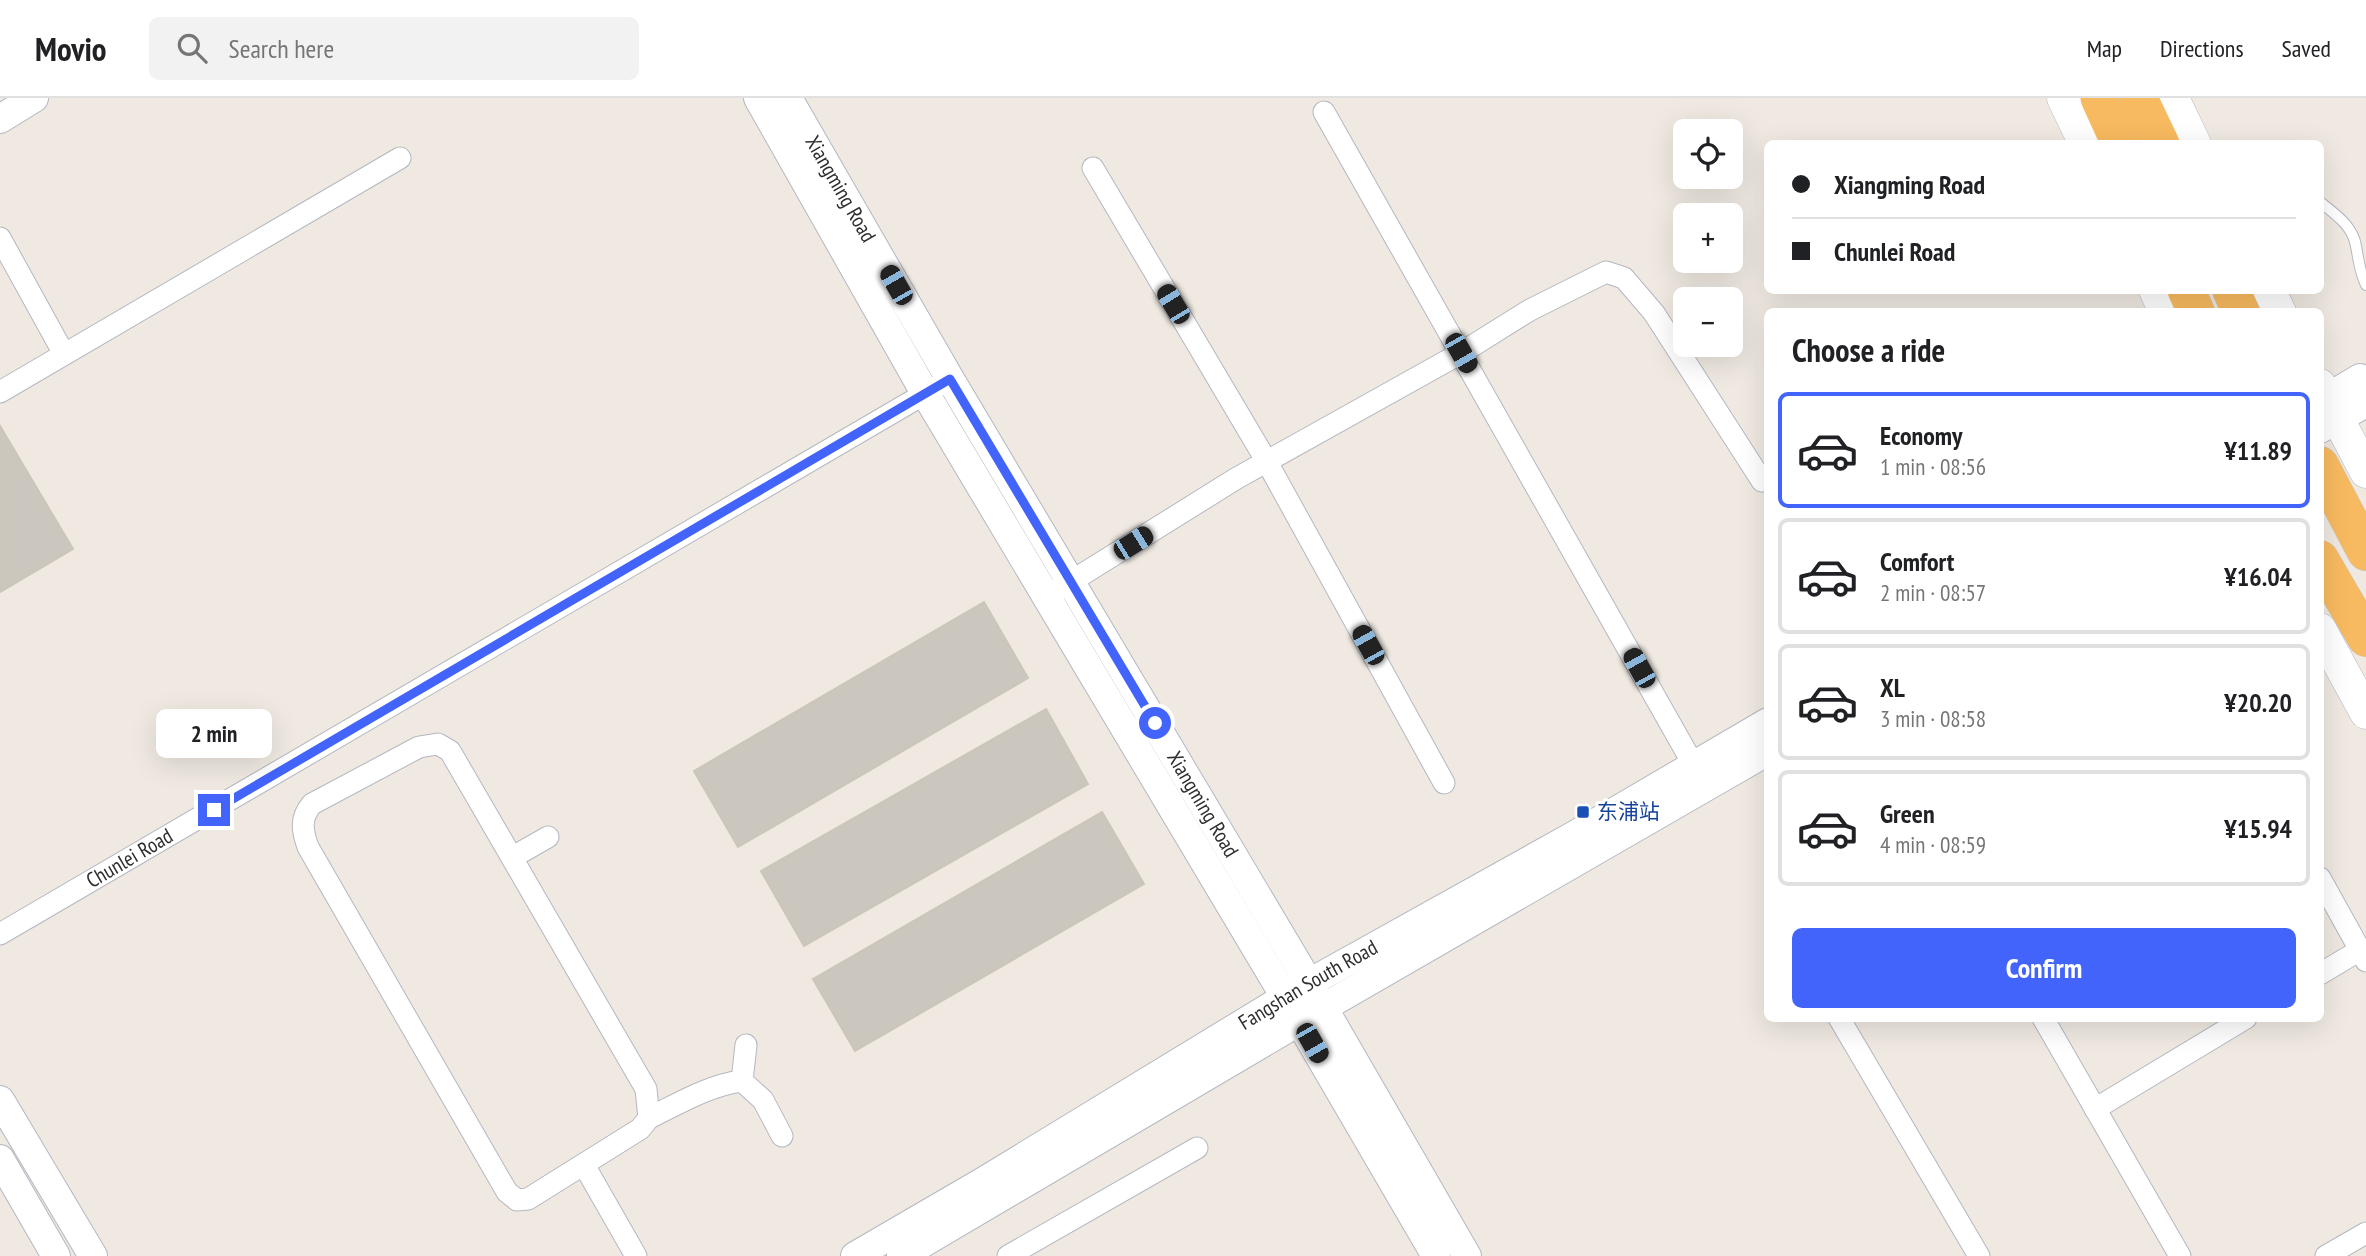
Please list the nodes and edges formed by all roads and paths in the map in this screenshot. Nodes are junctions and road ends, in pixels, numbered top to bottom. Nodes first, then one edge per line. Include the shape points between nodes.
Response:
1 (34, 98) edge
2 (758, 98) edge
3 (788, 98) edge
4 (2063, 98) edge
5 (2099, 98) edge
6 (2139, 98) edge
7 (2173, 98) edge
8 (1324, 112) dead end
9 (0, 119) edge
10 (2083, 140) edge
11 (2118, 140) edge
12 (2159, 140) edge
13 (2193, 140) edge
14 (400, 158) dead end
15 (1093, 168) dead end
16 (2324, 206) edge
17 (0, 239) edge
18 (2366, 285) edge
19 (2166, 301) edge
20 (2185, 308) edge
21 (1461, 353) junction
22 (64, 354) junction
23 (950, 379) junction
24 (2364, 386) edge
25 (0, 392) edge
26 (925, 393) junction
27 (2325, 407) edge
28 (1266, 462) junction
29 (2364, 464) edge
30 (2324, 473) edge
31 (1762, 481) dead end
32 (2366, 552) edge
33 (2324, 566) edge
34 (1070, 582) junction
35 (1046, 597) junction
36 (2324, 636) edge
37 (2366, 638) edge
38 (2366, 713) edge
39 (1764, 725) edge
40 (1764, 752) edge
41 (1700, 776) junction
42 (1444, 783) dead end
43 (548, 837) dead end
44 (513, 857) junction
45 (2324, 885) edge
46 (0, 934) edge
47 (2363, 956) edge
48 (2324, 972) edge
49 (1297, 990) junction
50 (1311, 1015) junction
51 (1841, 1022) edge
52 (2045, 1022) edge
53 (2239, 1022) edge
54 (746, 1045) dead end
55 (742, 1081) junction
56 (0, 1100) edge
57 (2095, 1109) junction
58 (649, 1118) junction
59 (782, 1136) dead end
60 (1196, 1148) dead end
61 (0, 1159) edge
62 (584, 1166) junction
63 (2366, 1233) edge
64 (56, 1256) edge
65 (93, 1256) edge
66 (636, 1256) edge
67 (855, 1256) edge
68 (901, 1256) edge
69 (1008, 1256) edge
70 (1436, 1256) edge
71 (1467, 1256) edge
72 (1979, 1256) edge
73 (2180, 1256) edge
74 (2326, 1256) edge

1 - 9 street
2 - 26 street, Xiangming Road
3 - 23 street, Xiangming Road
4 - 10 main road
5 - 11 highway
6 - 12 highway
7 - 13 main road
8 - 21 street
14 - 22 street
15 - 28 street
16 - 18 lane via 2349,228
17 - 22 street
19 - 20 highway
21 - 28 street
21 - 31 street via 1530,310 1606,272 1624,278 1654,313
21 - 41 street
22 - 25 street
23 - 26 street, Chunlei Road
23 - 34 street, Xiangming Road
24 - 27 street
26 - 35 street, Xiangming Road
26 - 46 street, Chunlei Road
27 - 29 main road
28 - 34 street
28 - 42 street
30 - 32 highway
33 - 37 highway
34 - 35 street
34 - 49 street, Xiangming Road
35 - 49 street, Xiangming Road
36 - 38 main road
39 - 41 street, Fangshan South Road
40 - 41 street, Fangshan South Road
41 - 49 street, Fangshan South Road via 1573,836
41 - 50 street, Fangshan South Road
43 - 44 street
44 - 58 street via 646,1089
44 - 62 street via 450,751 438,744 419,747 313,804 305,813 302,830 507,1192 517,1200 528,1199
45 - 47 street
47 - 48 street
49 - 50 street, Xiangming Road
49 - 67 street, Fangshan South Road
50 - 68 street, Fangshan South Road
50 - 70 street, Xiangming Road
50 - 71 street, Xiangming Road
51 - 72 street
52 - 57 street
53 - 57 street
54 - 55 street
55 - 58 street via 699,1094
55 - 59 street via 763,1100
56 - 65 street
57 - 73 street
58 - 62 street via 640,1129
60 - 69 street
61 - 64 street
62 - 66 street
63 - 74 street

